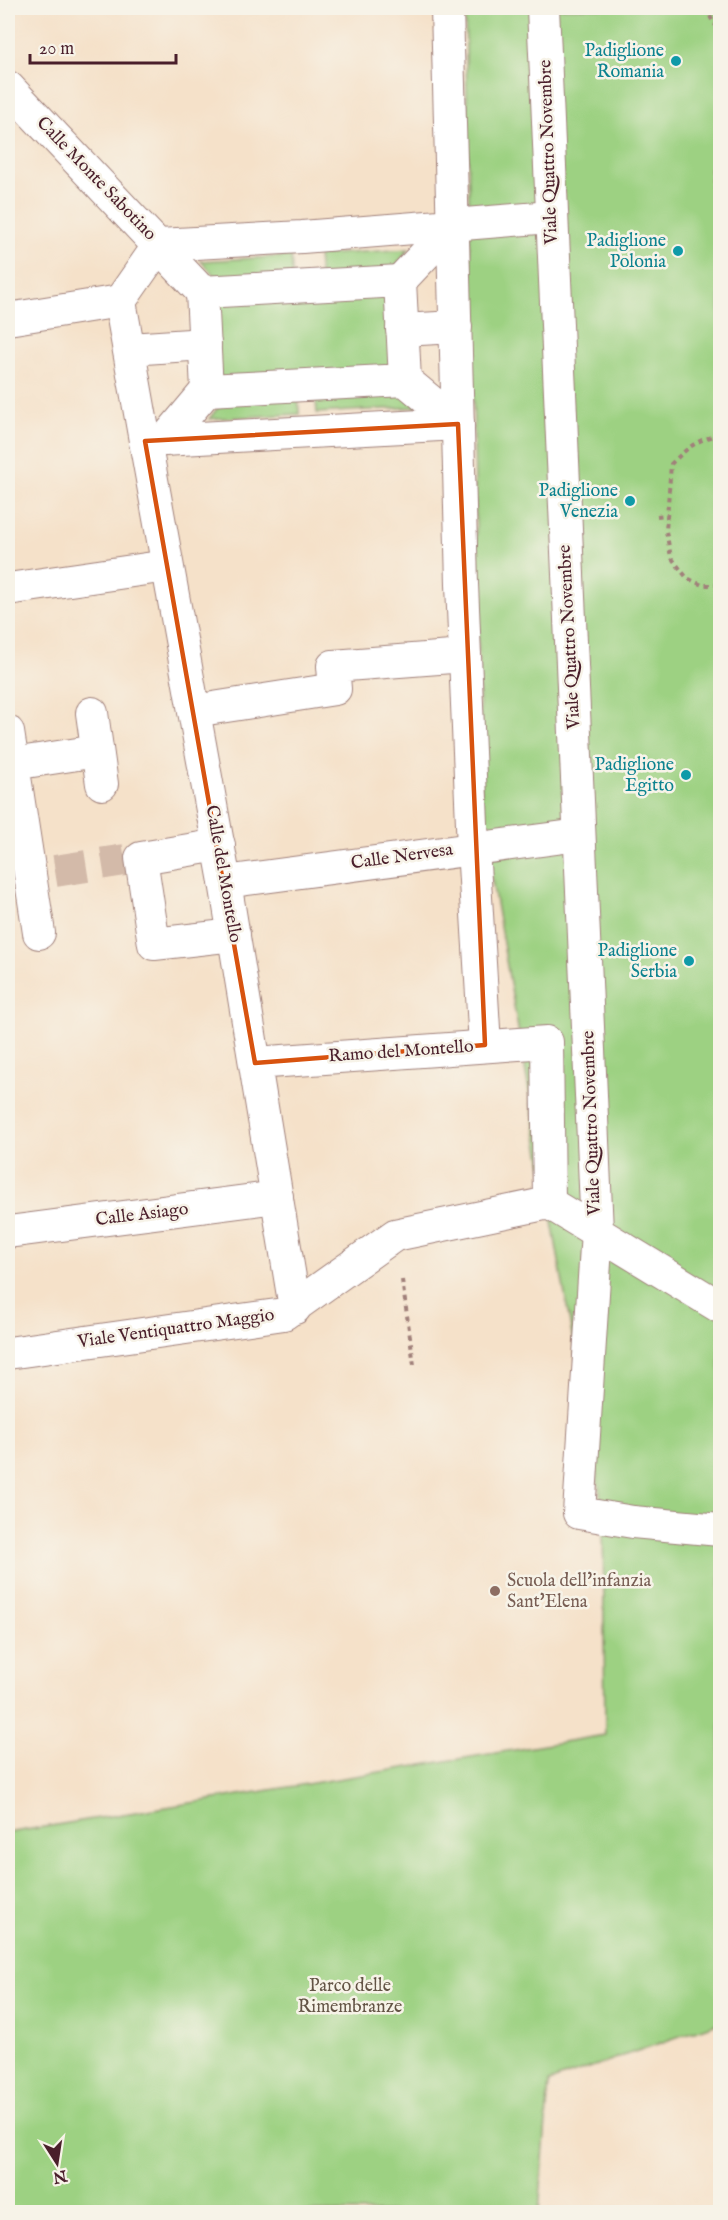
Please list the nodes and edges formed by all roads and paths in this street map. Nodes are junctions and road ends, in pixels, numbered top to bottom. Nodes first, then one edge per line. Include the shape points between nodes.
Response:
1 (447, 8) edge
2 (543, 8) edge
3 (706, 8) edge
4 (720, 27) edge
5 (8, 87) edge
6 (720, 134) edge
7 (720, 197) edge
8 (551, 217) junction
9 (454, 224) junction
10 (302, 237) junction
11 (159, 245) junction
12 (400, 281) junction
13 (305, 286) junction
14 (202, 292) junction
15 (120, 301) junction
16 (8, 319) edge
17 (456, 327) junction
18 (402, 330) junction
19 (205, 344) junction
20 (129, 349) junction
21 (405, 380) junction
22 (306, 385) junction
23 (207, 390) junction
24 (458, 424) junction
25 (309, 432) junction
26 (720, 436) edge
27 (155, 441) junction
28 (667, 515) junction
29 (657, 516) dead end
30 (167, 566) junction
31 (720, 585) edge
32 (8, 590) edge
33 (465, 656) junction
34 (194, 711) junction
35 (92, 712) dead end
36 (8, 732) edge
37 (97, 751) junction
38 (13, 764) junction
39 (102, 784) dead end
40 (12, 796) edge
41 (579, 835) junction
42 (219, 845) junction
43 (473, 848) junction
44 (225, 882) junction
45 (39, 933) dead end
46 (234, 935) junction
47 (485, 1046) junction
48 (255, 1063) junction
49 (277, 1197) junction
50 (549, 1203) junction
51 (597, 1231) junction
52 (8, 1232) edge
53 (395, 1235) junction
54 (720, 1307) edge
55 (295, 1308) junction
56 (8, 1353) edge
57 (414, 1365) dead end
58 (720, 1530) edge

1 - 9 street
2 - 8 street, Viale Quattro Novembre
3 - 4 path via 714,24
5 - 11 street, Calle Monte Sabotino
6 - 7 path via 715,187
8 - 9 street
8 - 41 street, Viale Quattro Novembre
9 - 10 street
9 - 12 street
9 - 17 street
10 - 11 street
10 - 13 street
11 - 14 street, Calle Monte Sabotino
11 - 15 street
12 - 13 street
12 - 18 street
13 - 14 street
14 - 19 street
15 - 16 street
15 - 20 street, Calle del Montello
17 - 18 street
17 - 24 street
18 - 21 street
19 - 20 street
19 - 23 street
20 - 27 street, Calle del Montello
21 - 22 street
21 - 24 street
22 - 23 street
22 - 25 street
23 - 27 street
24 - 25 street
24 - 33 street
25 - 27 street
26 - 28 path via 690,446 671,464
27 - 30 street, Calle del Montello
28 - 29 path
28 - 31 path via 671,557 687,578 702,585
30 - 32 street
30 - 34 street, Calle del Montello
33 - 34 street via 333,666 335,689
33 - 43 street
34 - 42 street, Calle del Montello
35 - 37 street
36 - 38 street
37 - 38 street
37 - 39 street
38 - 40 street
40 - 45 street via 43,873
41 - 43 street, Calle Nervesa
41 - 51 street, Viale Quattro Novembre
42 - 44 street, Calle del Montello
42 - 46 street via 133,859 154,944
43 - 44 street, Calle Nervesa
43 - 47 street
44 - 46 street, Calle del Montello
46 - 48 street, Calle del Montello
47 - 48 street, Ramo del Montello
47 - 50 street, Ramo del Montello via 547,1042
48 - 49 street, Calle del Montello
49 - 52 street, Calle Asiago
49 - 55 street, Calle del Montello
50 - 51 street
50 - 53 street, Viale Ventiquattro Maggio
51 - 54 street
51 - 58 street via 579,1513
53 - 55 street, Viale Ventiquattro Maggio
53 - 57 path
55 - 56 street, Viale Ventiquattro Maggio via 284,1314

